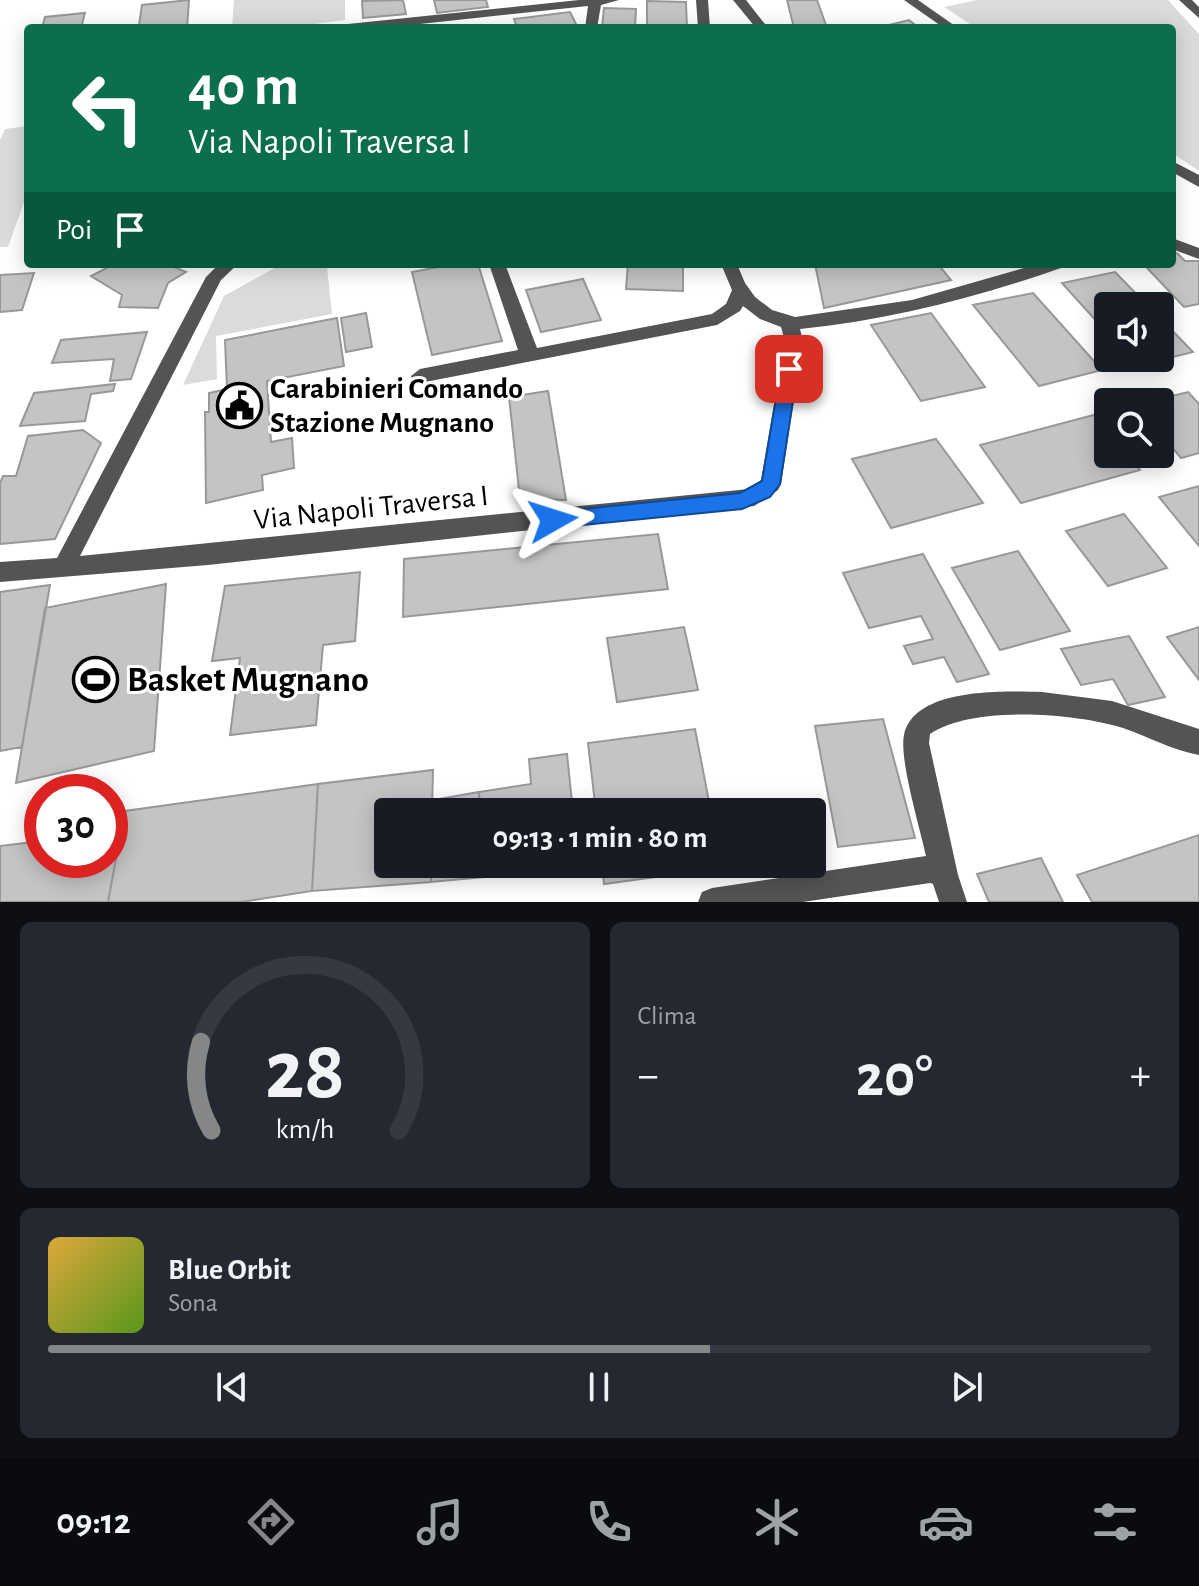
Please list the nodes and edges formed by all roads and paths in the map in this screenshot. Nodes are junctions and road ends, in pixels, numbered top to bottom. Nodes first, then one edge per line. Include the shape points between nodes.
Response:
1 (613, 0) edge
2 (702, 0) edge
3 (739, 0) edge
4 (910, 0) edge
5 (1185, 0) edge
6 (595, 2) junction
7 (1199, 14) edge
8 (418, 24) edge
9 (592, 24) edge
10 (704, 24) edge
11 (760, 24) edge
12 (946, 24) edge
13 (1176, 168) edge
14 (1199, 182) edge
15 (1176, 245) edge
16 (1199, 254) edge
17 (225, 268) edge
18 (498, 268) edge
19 (731, 268) edge
20 (1044, 268) edge
21 (740, 290) junction
22 (789, 323) junction
23 (530, 354) junction
24 (420, 376) dead end
25 (65, 564) junction
26 (0, 572) edge
27 (1199, 742) edge
28 (944, 875) junction
29 (712, 902) edge
30 (953, 902) edge

1 - 6 street
2 - 10 street
3 - 11 street
4 - 12 street
5 - 7 street
6 - 8 street
6 - 9 street
13 - 14 street
15 - 16 street
17 - 25 street via 214,277
18 - 23 street
19 - 21 street
20 - 22 street via 977,292 848,318
21 - 22 street via 753,306
21 - 23 street via 728,314 717,319
22 - 25 street, Via Napoli Traversa I via 794,341 771,484 754,497 208,555
23 - 24 street
25 - 26 street, Via Napoli Traversa I
27 - 28 street via 1080,707 988,705 931,717 915,738
28 - 29 street via 930,869
28 - 30 street

